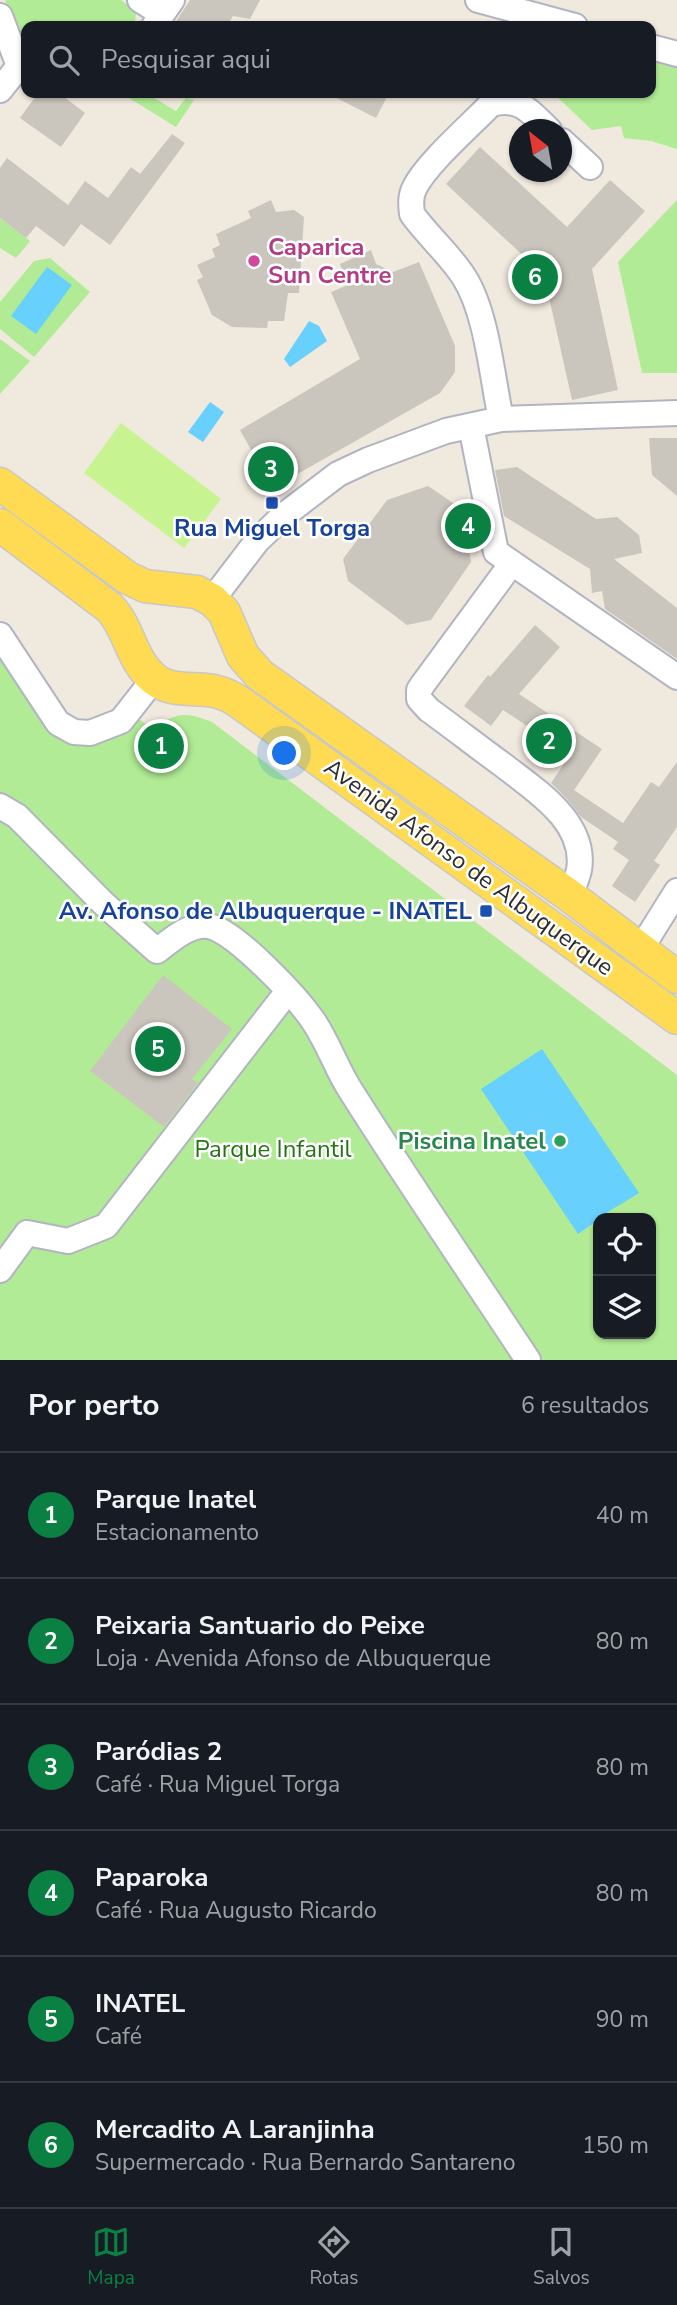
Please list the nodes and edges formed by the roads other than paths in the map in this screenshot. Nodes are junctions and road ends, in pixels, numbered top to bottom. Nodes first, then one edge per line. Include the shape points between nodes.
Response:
1 (140, 0) edge
2 (478, 0) edge
3 (163, 14) edge
4 (0, 16) edge
5 (556, 21) edge
6 (656, 48) edge
7 (677, 54) edge
8 (21, 64) edge
9 (21, 67) edge
10 (0, 90) edge
11 (538, 119) edge
12 (572, 150) edge
13 (590, 167) dead end
14 (677, 413) edge
15 (501, 419) junction
16 (471, 426) junction
17 (0, 484) edge
18 (0, 525) edge
19 (512, 563) junction
20 (181, 590) junction
21 (212, 600) junction
22 (232, 628) junction
23 (0, 635) edge
24 (145, 668) junction
25 (677, 677) edge
26 (183, 689) junction
27 (0, 806) edge
28 (677, 891) edge
29 (570, 896) junction
30 (640, 950) junction
31 (677, 977) edge
32 (288, 991) junction
33 (677, 1018) edge
34 (0, 1270) edge
35 (528, 1360) edge

1 - 3 street
2 - 5 street
4 - 8 street
6 - 7 street
9 - 10 street
11 - 15 street via 524,106 491,104 428,170 410,202 412,214 464,276 473,295
12 - 13 street
14 - 15 street
15 - 16 street
16 - 19 street via 496,552
16 - 21 street via 425,438 338,474 272,525
17 - 20 main road via 128,578 145,586
18 - 24 main road via 110,608
19 - 25 street
19 - 29 street via 423,684 419,699 544,796 562,816 572,830 579,868
20 - 21 main road
20 - 24 main road via 157,598 141,615 134,643
21 - 22 main road, Avenida Afonso de Albuquerque via 225,612
22 - 26 main road via 233,644 222,671 198,687
22 - 29 main road, Avenida Afonso de Albuquerque via 243,656 260,675
23 - 24 street via 58,723 74,732 90,733 121,721
24 - 26 main road, Avenida Afonso de Albuquerque via 168,687
26 - 33 main road, Avenida Afonso de Albuquerque via 216,691 239,702
27 - 32 street via 17,816 157,951 183,931 207,926 227,934
28 - 30 street
29 - 30 main road, Avenida Afonso de Albuquerque
30 - 31 main road, Avenida Afonso de Albuquerque
32 - 34 street via 106,1226 68,1241 27,1233
32 - 35 street via 314,1021 348,1085

